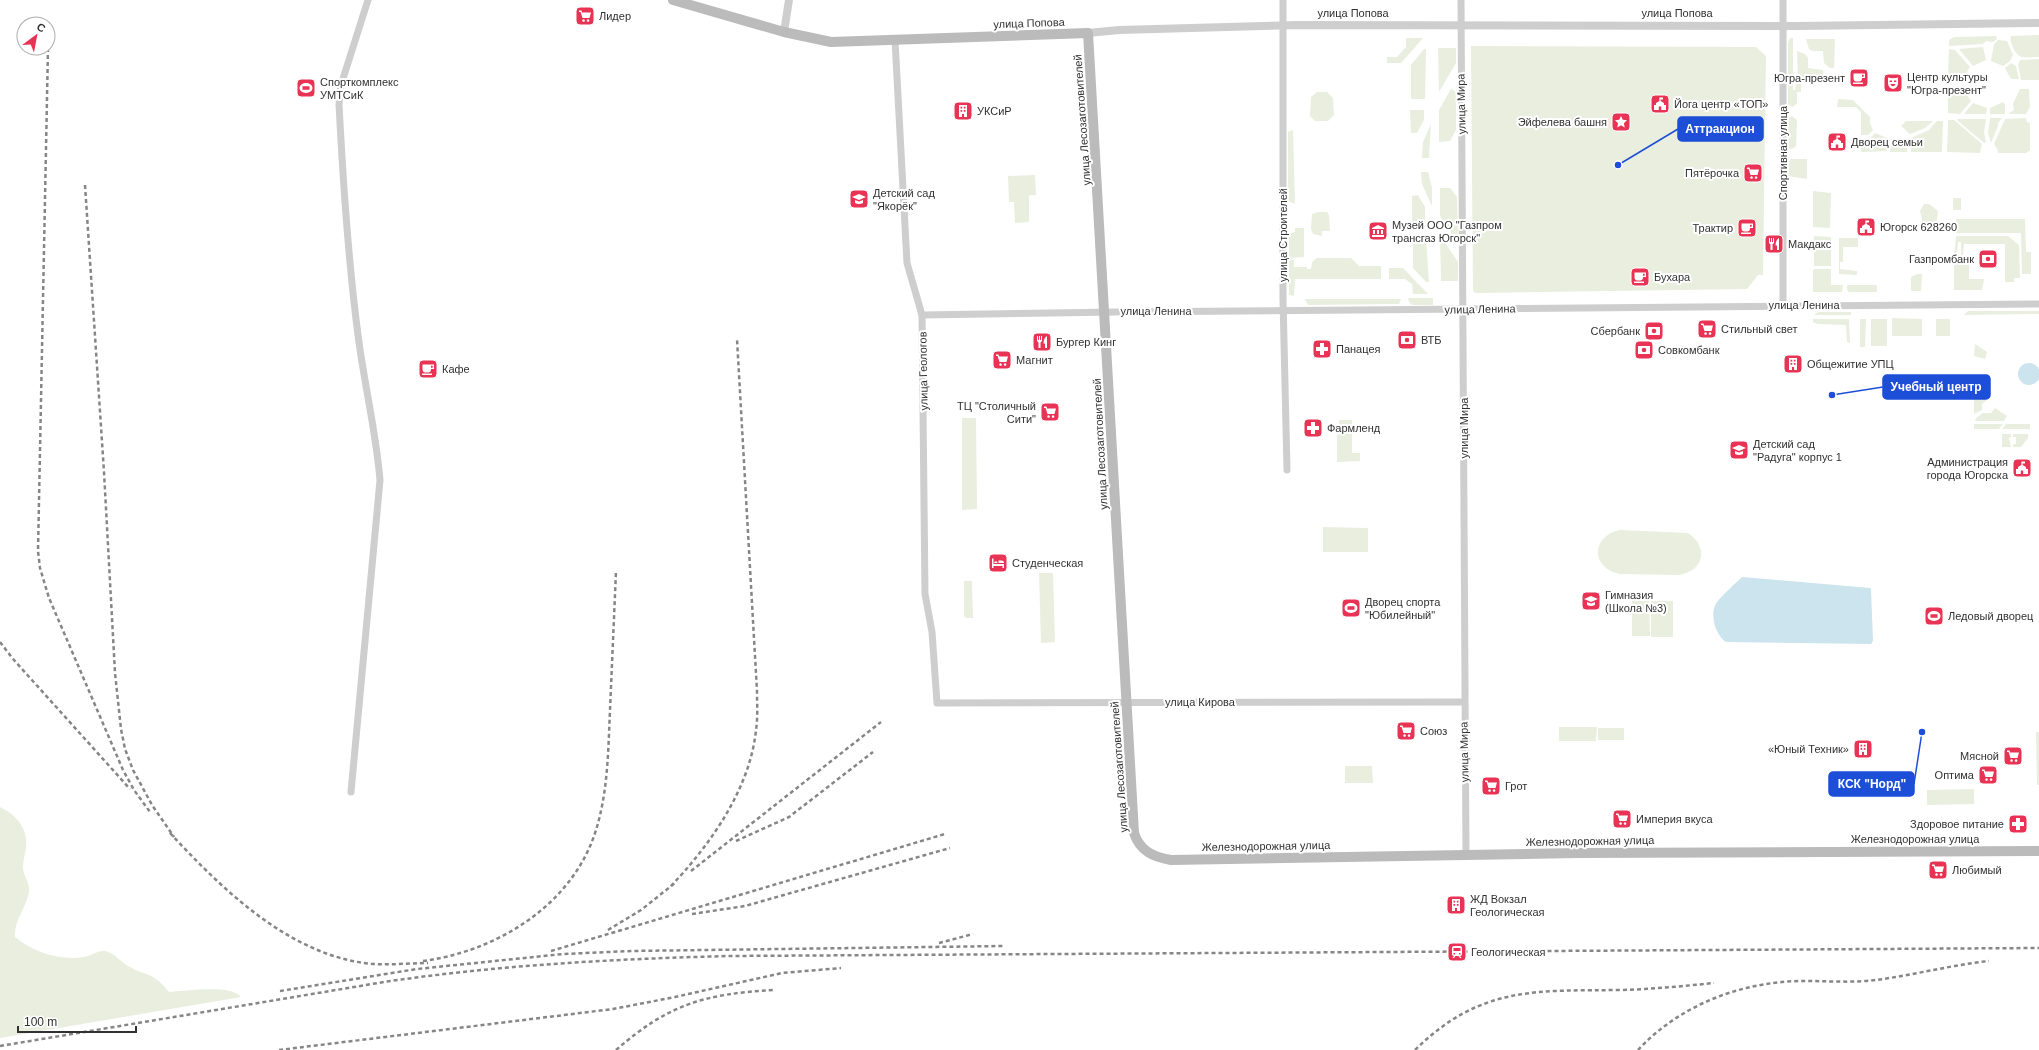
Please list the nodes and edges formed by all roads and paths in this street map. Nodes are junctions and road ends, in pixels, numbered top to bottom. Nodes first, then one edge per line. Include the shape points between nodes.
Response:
1 (368, 0) edge
2 (673, 0) edge
3 (789, 0) edge
4 (1283, 0) edge
5 (1461, 0) edge
6 (1783, 0) edge
7 (2039, 23) edge
8 (1283, 25) junction
9 (1461, 25) junction
10 (1783, 26) junction
11 (784, 32) junction
12 (1088, 33) junction
13 (896, 40) junction
14 (2039, 304) edge
15 (1783, 305) junction
16 (1464, 309) junction
17 (1284, 310) junction
18 (1104, 312) junction
19 (922, 315) junction
20 (1287, 470) dead end
21 (1126, 702) junction
22 (1464, 702) junction
23 (937, 703) joint
24 (351, 792) dead end
25 (1144, 851) joint
26 (2039, 851) edge
27 (1466, 855) junction

1 - 24 street via 345,72 340,99 350,268 380,480
2 - 11 main road, улица Попова
3 - 11 street
4 - 8 street, улица Строителей
5 - 9 street, улица Мира
6 - 10 street, Спортивная улица
7 - 10 street, улица Попова
8 - 9 street, улица Попова
8 - 12 street, улица Попова
8 - 17 street, улица Строителей
9 - 10 street, улица Попова
9 - 16 street, улица Мира
10 - 15 street, Спортивная улица
11 - 13 main road, улица Попова via 831,42
12 - 13 main road, улица Попова
12 - 18 main road, улица Лесозаготовителей
13 - 19 street, улица Геологов via 907,263
14 - 15 street, улица Ленина
15 - 16 street, улица Ленина
16 - 17 street, улица Ленина
16 - 22 street, улица Мира
17 - 18 street, улица Ленина
17 - 20 street, улица Строителей
18 - 19 street, улица Ленина
18 - 21 main road, улица Лесозаготовителей
19 - 23 street, улица Геологов via 925,594 932,632
21 - 22 street, улица Кирова
21 - 23 street, улица Кирова
21 - 25 main road, улица Лесозаготовителей via 1134,833
22 - 27 street, улица Мира
25 - 27 main road, Железнодорожная улица via 1171,860
26 - 27 main road, Железнодорожная улица

